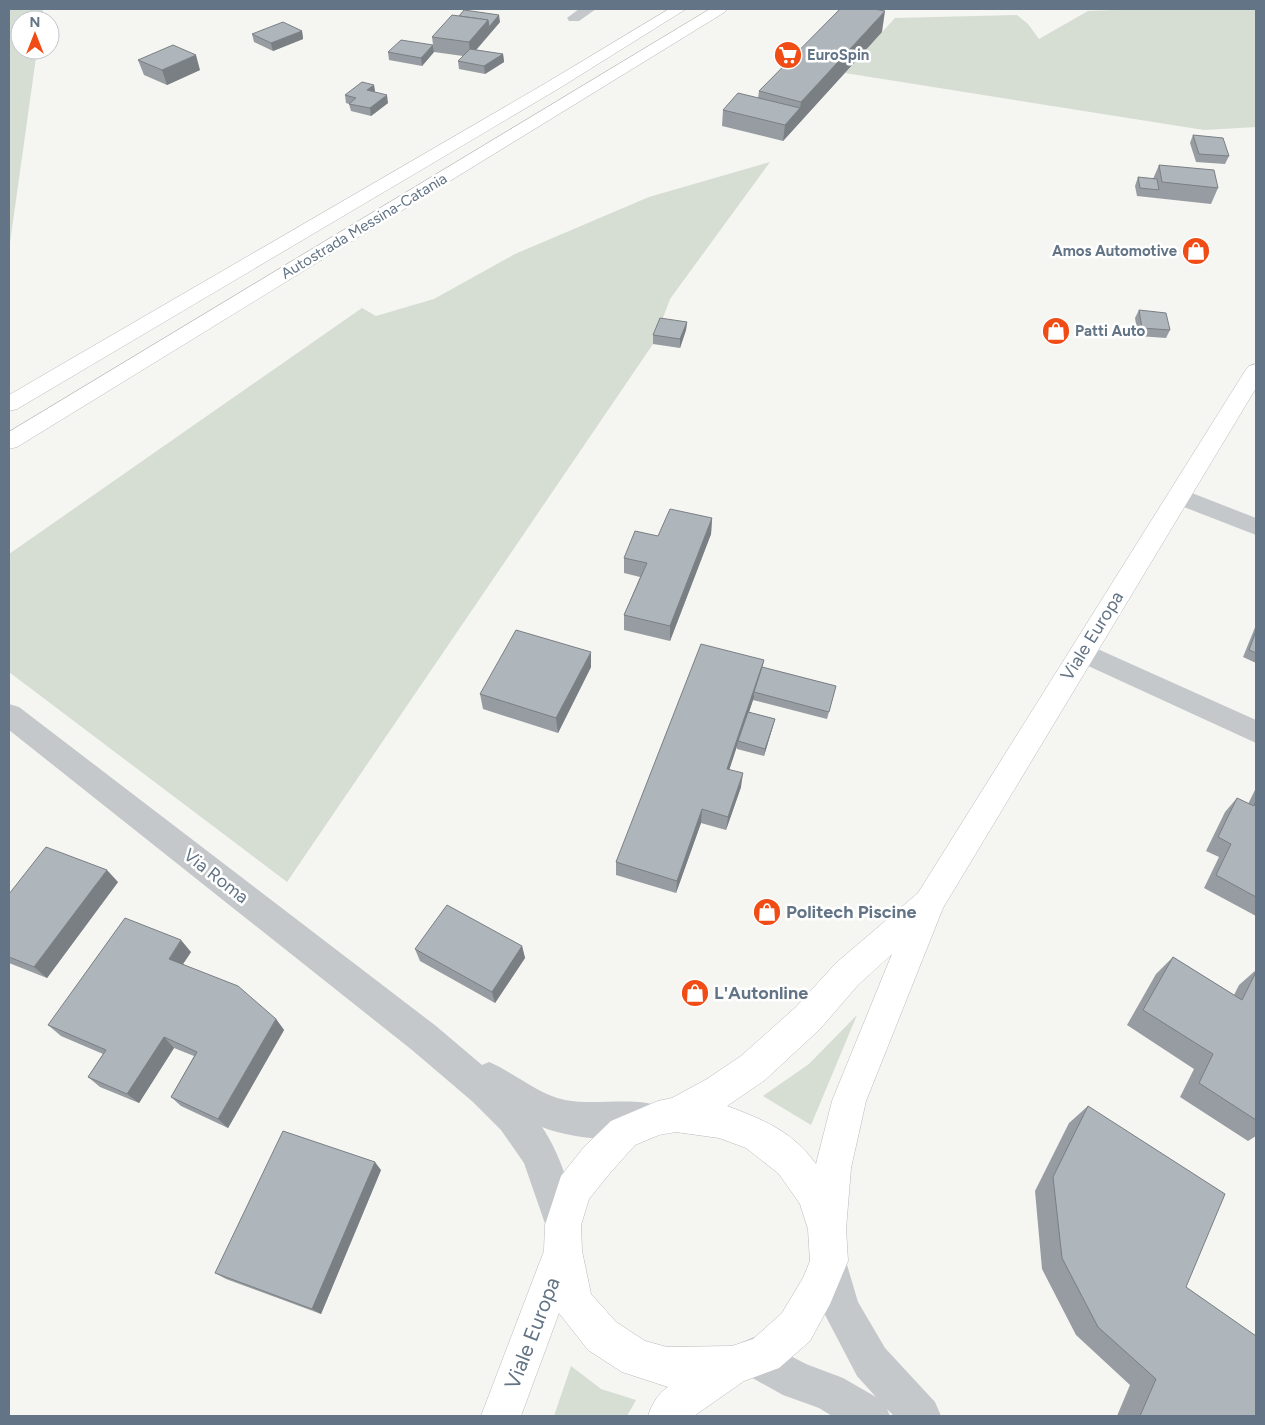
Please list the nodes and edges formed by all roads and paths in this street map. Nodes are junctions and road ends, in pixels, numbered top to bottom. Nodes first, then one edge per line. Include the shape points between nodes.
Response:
1 (590, 9) edge
2 (679, 9) edge
3 (698, 9) edge
4 (720, 9) edge
5 (574, 18) dead end
6 (1256, 371) edge
7 (9, 404) edge
8 (9, 420) edge
9 (9, 442) edge
10 (1179, 496) junction
11 (1256, 527) edge
12 (1082, 652) junction
13 (9, 715) edge
14 (1256, 732) edge
15 (930, 901) junction
16 (424, 1038) junction
17 (667, 1116) junction
18 (563, 1238) junction
19 (828, 1245) junction
20 (743, 1361) junction
21 (501, 1416) edge
22 (668, 1416) edge
23 (870, 1416) edge
24 (921, 1416) edge

1 - 5 street
2 - 7 main road, Autostrada Messina-Catania
3 - 8 main road
4 - 9 main road, Autostrada Messina-Catania
6 - 10 main road, Viale Europa
10 - 11 street
10 - 12 main road, Viale Europa
12 - 14 street
12 - 15 main road, Viale Europa
13 - 16 street, Via Roma
15 - 17 main road, Viale Europa via 847,974 808,1018 753,1068 719,1092
15 - 19 main road via 849,1101 832,1168
16 - 17 street via 515,1095 562,1116 600,1121
16 - 18 street via 519,1123 538,1152
17 - 18 main road, Viale Europa via 623,1133 597,1160 574,1189
17 - 19 main road via 719,1120 758,1135 792,1160 815,1194
18 - 20 main road via 574,1303 602,1336 636,1358 667,1367
18 - 21 main road, Viale Europa
19 - 20 main road via 818,1291 796,1327 765,1354
19 - 24 street via 841,1310 871,1362
20 - 22 main road via 676,1405
20 - 23 street via 829,1392

